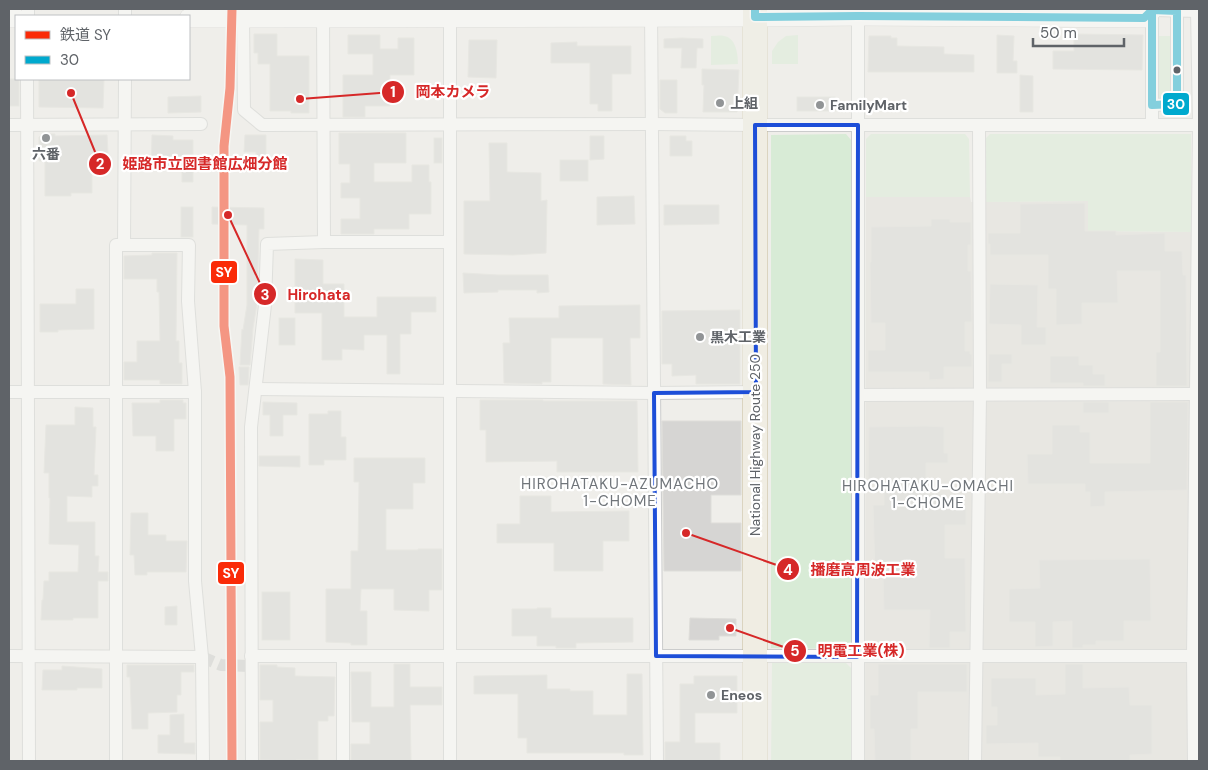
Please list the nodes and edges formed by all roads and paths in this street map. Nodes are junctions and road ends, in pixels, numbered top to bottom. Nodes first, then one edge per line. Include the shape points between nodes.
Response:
1 (1152, 9) edge
2 (1177, 10) edge
3 (1198, 10) edge
4 (858, 12) edge
5 (323, 13) edge
6 (450, 13) edge
7 (651, 13) edge
8 (755, 13) edge
9 (198, 15) edge
10 (248, 15) edge
11 (28, 80) edge
12 (125, 80) edge
13 (1152, 105) junction
14 (201, 124) dead end
15 (652, 124) junction
16 (9, 125) edge
17 (27, 125) junction
18 (125, 125) junction
19 (324, 125) junction
20 (450, 125) junction
21 (755, 125) junction
22 (858, 125) junction
23 (979, 125) junction
24 (1152, 125) junction
25 (1199, 125) edge
26 (324, 242) junction
27 (450, 242) junction
28 (124, 245) junction
29 (256, 389) junction
30 (450, 390) junction
31 (9, 392) edge
32 (28, 392) junction
33 (115, 392) junction
34 (195, 392) junction
35 (756, 392) junction
36 (654, 393) junction
37 (1196, 394) junction
38 (980, 395) junction
39 (858, 396) junction
40 (9, 656) edge
41 (28, 656) junction
42 (116, 656) junction
43 (251, 656) junction
44 (344, 656) junction
45 (450, 656) junction
46 (656, 656) junction
47 (977, 656) junction
48 (1193, 656) junction
49 (202, 657) junction
50 (755, 657) junction
51 (857, 657) junction
52 (28, 761) edge
53 (116, 761) edge
54 (203, 761) edge
55 (252, 761) edge
56 (343, 761) edge
57 (450, 761) edge
58 (657, 761) edge
59 (756, 761) edge
60 (858, 761) edge
61 (976, 761) edge
62 (1194, 761) edge

1 - 2 street
1 - 4 street via 1144,18
1 - 13 street
2 - 3 street
2 - 13 street via 1177,104
3 - 25 street
4 - 8 street
4 - 22 street
5 - 6 street
5 - 10 street
5 - 19 street
6 - 7 street
6 - 20 street
7 - 8 street
7 - 15 street
8 - 21 highway, National Highway Route 250
9 - 10 street
10 - 19 street via 244,110 262,125
11 - 17 street
12 - 18 street
13 - 24 street
14 - 18 street
15 - 20 street
15 - 21 street
15 - 36 street
16 - 17 street
17 - 18 street
17 - 32 street
18 - 28 street
19 - 20 street
19 - 26 street
20 - 27 street
21 - 22 street
21 - 35 highway, National Highway Route 250
22 - 23 street
22 - 39 street
23 - 24 street
23 - 38 street
24 - 25 street
25 - 37 street
26 - 27 street
26 - 29 street via 267,244 265,306
27 - 30 street
28 - 33 street via 116,245
28 - 34 street via 189,245 188,301
29 - 30 street
29 - 43 street via 251,427
30 - 36 street
30 - 45 street
31 - 32 street
32 - 33 street
32 - 41 street
33 - 34 street
33 - 42 street
34 - 49 street via 195,580
35 - 36 street
35 - 50 highway, National Highway Route 250
36 - 46 street
37 - 38 street
37 - 48 street
38 - 39 street
38 - 47 street
39 - 51 street
40 - 41 street
41 - 42 street
41 - 52 street
42 - 49 street
42 - 53 street
43 - 44 street
43 - 55 street
44 - 45 street
44 - 56 street
45 - 46 street
45 - 57 street
46 - 50 street
46 - 58 street
47 - 48 street
47 - 51 street
47 - 61 street
48 - 62 street
49 - 54 street
50 - 51 street
50 - 59 highway, National Highway Route 250
51 - 60 street

